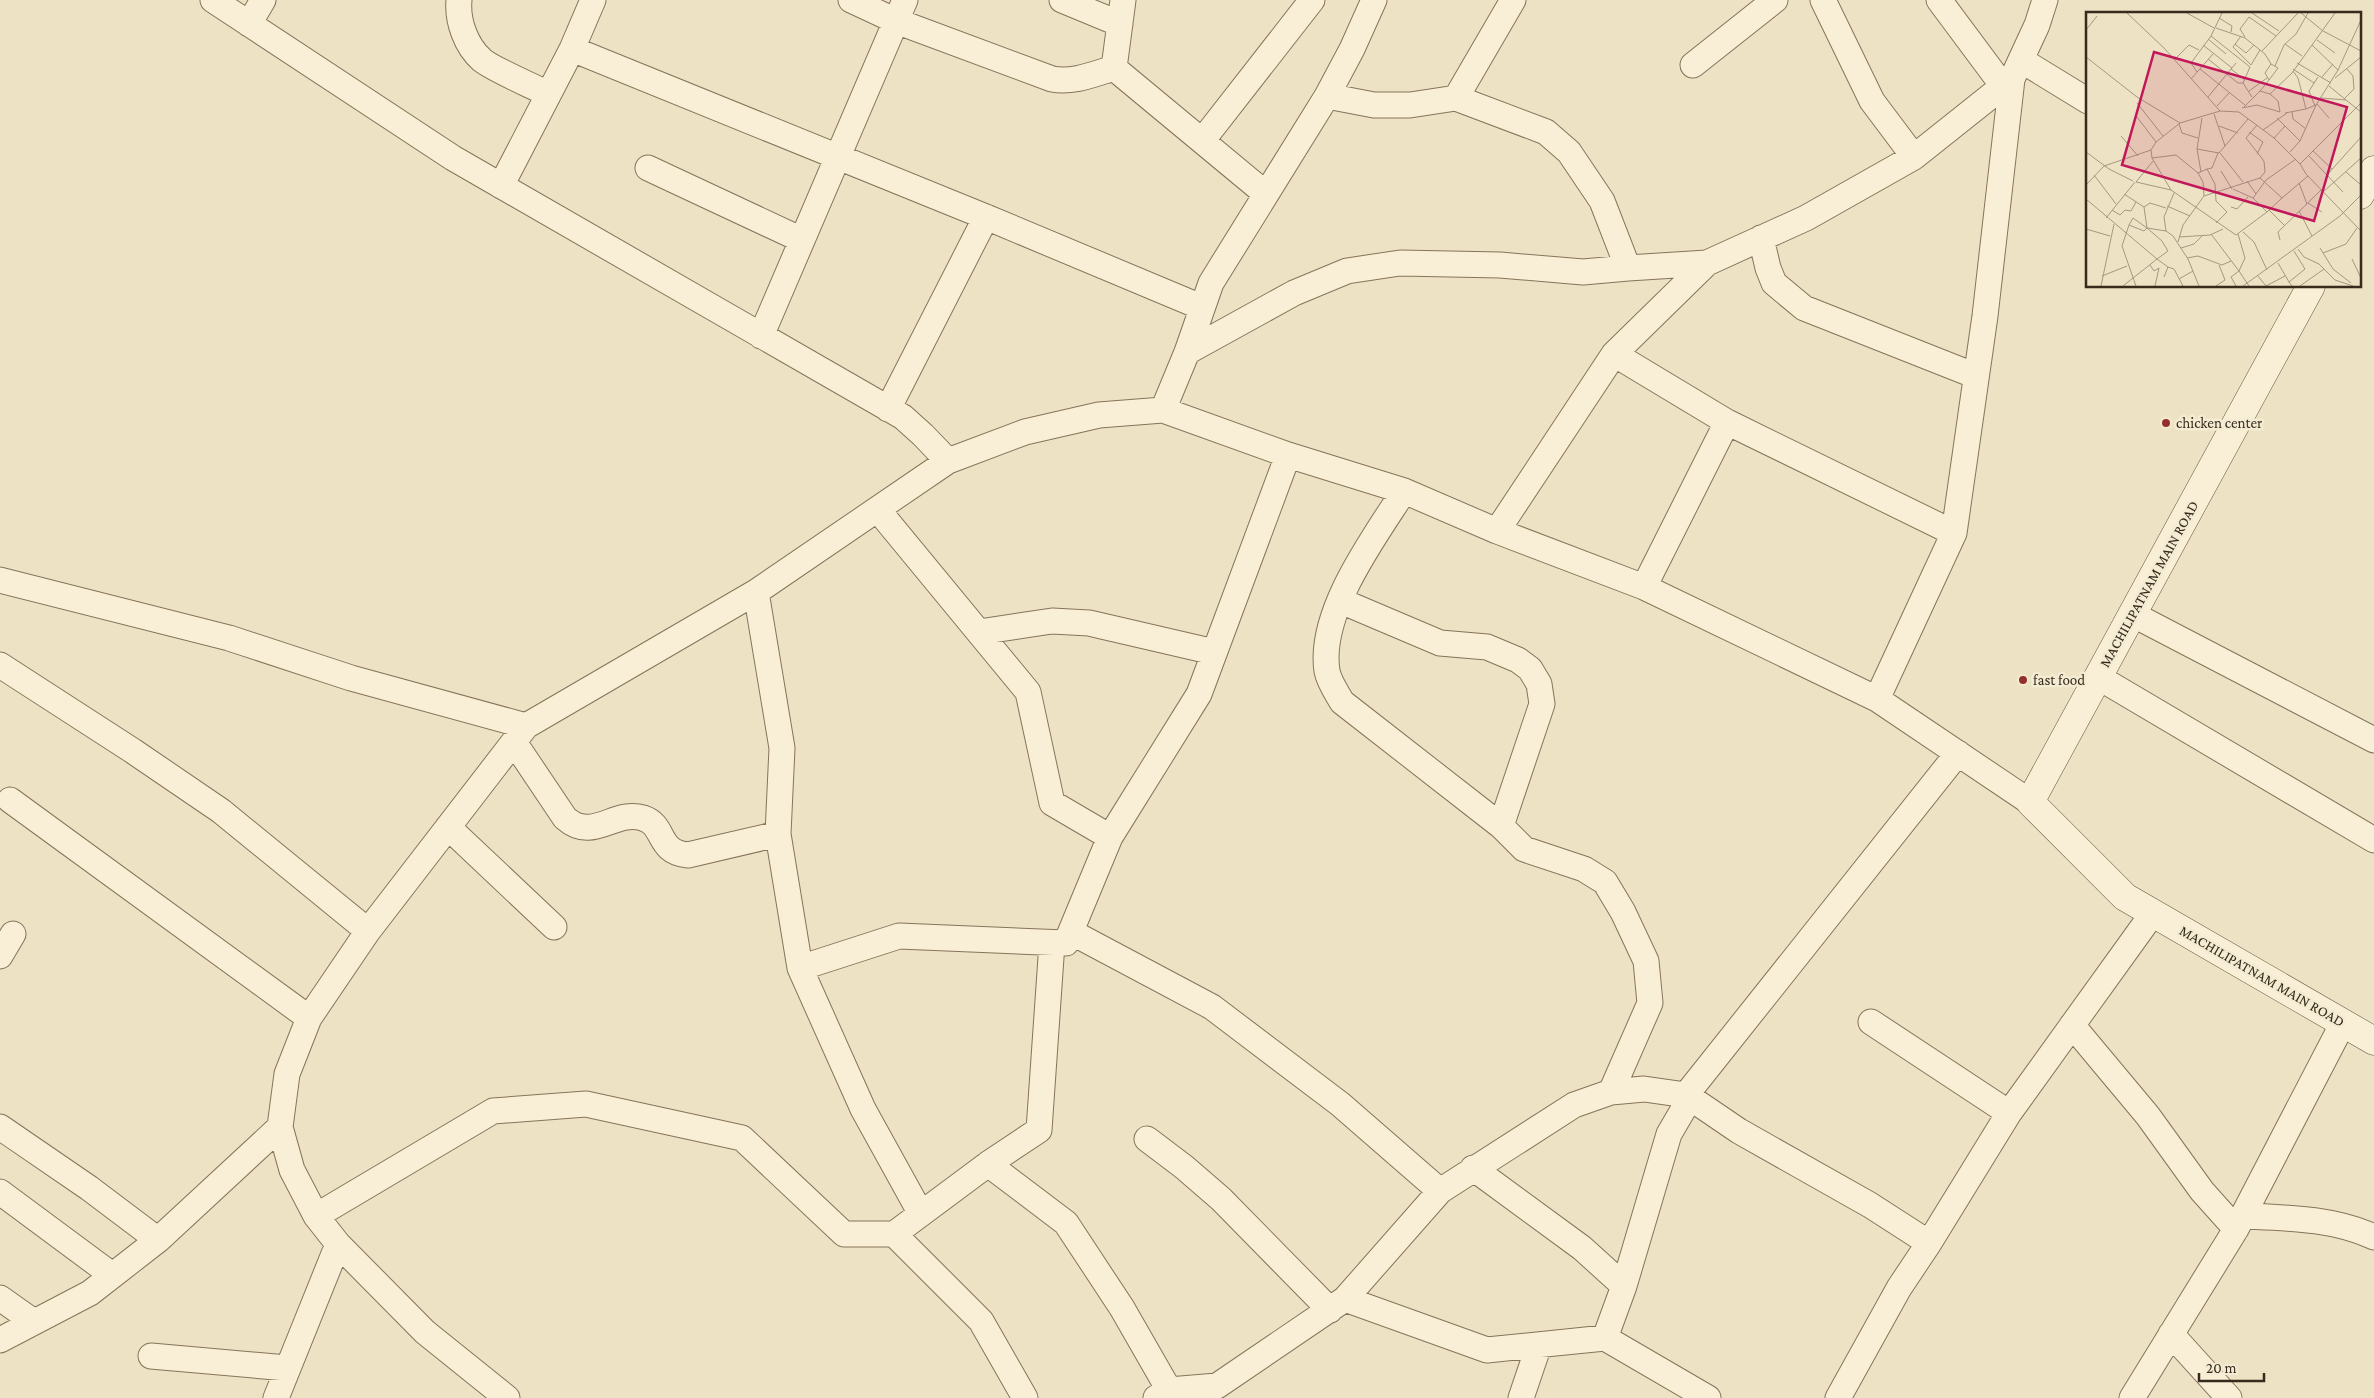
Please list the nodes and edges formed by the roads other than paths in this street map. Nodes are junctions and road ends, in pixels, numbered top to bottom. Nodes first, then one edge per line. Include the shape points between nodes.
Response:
1 (213, 0) edge
2 (263, 0) edge
3 (459, 0) edge
4 (593, 0) edge
5 (852, 0) edge
6 (1062, 0) edge
7 (1123, 0) edge
8 (1312, 0) edge
9 (1374, 0) edge
10 (1513, 0) edge
11 (1775, 0) edge
12 (1823, 0) edge
13 (1939, 0) edge
14 (2044, 0) edge
15 (900, 10) edge
16 (249, 24) junction
17 (1120, 24) junction
18 (572, 49) junction
19 (1693, 65) dead end
20 (1114, 68) junction
21 (2012, 75) junction
22 (548, 94) junction
23 (1327, 96) junction
24 (1456, 98) junction
25 (2086, 100) edge
26 (1202, 141) junction
27 (837, 157) junction
28 (1914, 157) junction
29 (648, 168) dead end
30 (2374, 170) edge
31 (501, 186) junction
32 (2362, 191) edge
33 (1266, 194) junction
34 (986, 217) junction
35 (1761, 238) junction
36 (802, 240) junction
37 (1706, 263) junction
38 (1628, 268) junction
39 (2310, 288) edge
40 (1201, 307) junction
41 (761, 336) junction
42 (1187, 352) junction
43 (1614, 354) junction
44 (1976, 376) junction
45 (888, 409) junction
46 (1163, 410) junction
47 (1726, 422) junction
48 (1288, 456) junction
49 (948, 461) junction
50 (1404, 491) junction
51 (878, 510) junction
52 (1497, 532) junction
53 (1954, 533) junction
54 (0, 580) edge
55 (1644, 587) junction
56 (756, 592) junction
57 (1340, 601) junction
58 (2132, 614) junction
59 (979, 632) junction
60 (1214, 652) junction
61 (0, 665) edge
62 (2098, 677) junction
63 (1877, 699) junction
64 (520, 734) junction
65 (2374, 740) edge
66 (1958, 753) junction
67 (10, 800) dead end
68 (2030, 802) junction
69 (1501, 826) junction
70 (448, 827) junction
71 (778, 834) junction
72 (2372, 835) edge
73 (1110, 837) junction
74 (2153, 913) junction
75 (554, 927) dead end
76 (368, 931) junction
77 (13, 934) dead end
78 (1062, 938) junction
79 (0, 956) edge
80 (800, 968) junction
81 (309, 1018) junction
82 (1870, 1022) dead end
83 (2343, 1023) junction
84 (2072, 1024) junction
85 (2374, 1041) edge
86 (1611, 1092) junction
87 (1688, 1096) junction
88 (2009, 1113) junction
89 (0, 1127) edge
90 (280, 1127) junction
91 (1146, 1139) dead end
92 (988, 1164) junction
93 (1473, 1168) junction
94 (1440, 1191) junction
95 (0, 1192) edge
96 (921, 1214) junction
97 (316, 1216) junction
98 (2240, 1222) junction
99 (894, 1234) junction
100 (2374, 1237) edge
101 (158, 1240) junction
102 (1929, 1243) junction
103 (338, 1244) junction
104 (112, 1275) junction
105 (1624, 1286) junction
106 (0, 1298) edge
107 (1338, 1305) junction
108 (34, 1322) junction
109 (2171, 1334) junction
110 (1605, 1338) junction
111 (0, 1340) edge
112 (1539, 1345) junction
113 (151, 1356) dead end
114 (287, 1368) junction
115 (1165, 1395) edge
116 (276, 1398) edge
117 (507, 1398) edge
118 (1025, 1398) edge
119 (1521, 1398) edge
120 (1708, 1398) edge
121 (1838, 1398) edge
122 (2132, 1398) edge
123 (2229, 1398) edge

1 - 16 street
2 - 16 street
3 - 22 street via 460,21 469,45 483,61
4 - 18 street
5 - 15 street
6 - 17 street
7 - 17 street
8 - 26 street
9 - 23 street
10 - 24 street
11 - 19 street
12 - 28 street via 1872,101
13 - 21 street
14 - 21 street via 2037,25
15 - 20 street via 1052,79 1062,81
15 - 27 street
16 - 31 street
17 - 20 street
18 - 22 street
18 - 27 street
20 - 26 street
21 - 25 street
21 - 28 street
21 - 44 street
22 - 31 street
23 - 24 street via 1374,105 1410,105
23 - 33 street
24 - 38 street via 1546,132 1569,152 1602,201
26 - 33 street
27 - 34 street
27 - 36 street
28 - 35 street via 1806,218
29 - 36 street
30 - 32 street
31 - 41 street
33 - 40 street via 1211,283
34 - 40 street
34 - 45 street
35 - 37 street
35 - 44 street via 1774,283 1804,308
36 - 41 street
37 - 38 street
37 - 43 street
38 - 42 street via 1583,272 1500,265 1400,264 1347,271 1294,294
39 - 58 street, MACHILIPATNAM MAIN ROAD
40 - 42 street
41 - 45 street
42 - 46 street
43 - 47 street
43 - 52 street
44 - 53 street
45 - 49 street via 903,417
46 - 48 street
46 - 49 street via 1099,415 1025,432
47 - 53 street
47 - 55 street
48 - 50 street
48 - 60 street
49 - 51 street
50 - 52 street
50 - 57 street via 1360,558
51 - 56 street
51 - 59 street
52 - 55 street
53 - 63 street
54 - 64 street via 229,638
55 - 63 street
56 - 64 street
56 - 71 street via 782,748
57 - 69 street via 1329,626 1325,647 1327,674 1342,702
57 - 69 street via 1440,643 1487,647 1518,660 1530,669 1540,684 1542,704
58 - 62 street, MACHILIPATNAM MAIN ROAD
58 - 65 street
59 - 60 street via 1052,621 1089,623
59 - 73 street via 1028,692 1052,803
60 - 73 street via 1199,694
61 - 76 street via 221,811
62 - 68 street, MACHILIPATNAM MAIN ROAD
62 - 72 street
63 - 66 street
64 - 70 street
64 - 71 street via 565,818 575,827 587,828 626,817 642,817 652,823 668,848 676,854 688,855
66 - 68 street
66 - 87 street
67 - 81 street
68 - 74 street, MACHILIPATNAM MAIN ROAD via 2125,896
69 - 86 street via 1524,849 1584,869 1605,882 1646,961 1650,1003
70 - 75 street
70 - 76 street
71 - 80 street
73 - 78 street
74 - 83 street, MACHILIPATNAM MAIN ROAD
74 - 84 street
76 - 81 street
77 - 79 street
78 - 80 street via 899,936
78 - 92 street via 1039,1130
78 - 94 street via 1212,1007 1340,1104
80 - 96 street via 863,1109
81 - 90 street via 287,1074
82 - 88 street
83 - 85 street, MACHILIPATNAM MAIN ROAD
83 - 98 street
84 - 88 street
84 - 98 street via 2148,1116 2202,1191
86 - 87 street via 1644,1089
86 - 93 street via 1574,1104
87 - 102 street via 1738,1131 1870,1205
87 - 105 street via 1669,1134
88 - 102 street
89 - 101 street
90 - 97 street via 292,1170
90 - 101 street
91 - 107 street via 1184,1167
92 - 96 street
92 - 115 street via 1066,1223 1122,1308
93 - 94 street
93 - 105 street via 1582,1248
94 - 107 street
95 - 104 street
96 - 99 street
97 - 99 street via 493,1111 586,1104 742,1138 844,1234
97 - 103 street
98 - 100 street via 2300,1218 2339,1225
98 - 109 street
99 - 118 street via 980,1321
101 - 104 street
102 - 121 street via 1898,1288
103 - 114 street
103 - 117 street via 425,1332
104 - 108 street via 90,1293
105 - 110 street
106 - 108 street
107 - 112 street via 1488,1350
107 - 115 street via 1217,1386
108 - 111 street
109 - 122 street
109 - 123 street
110 - 112 street
110 - 120 street
112 - 119 street
113 - 114 street
114 - 116 street

